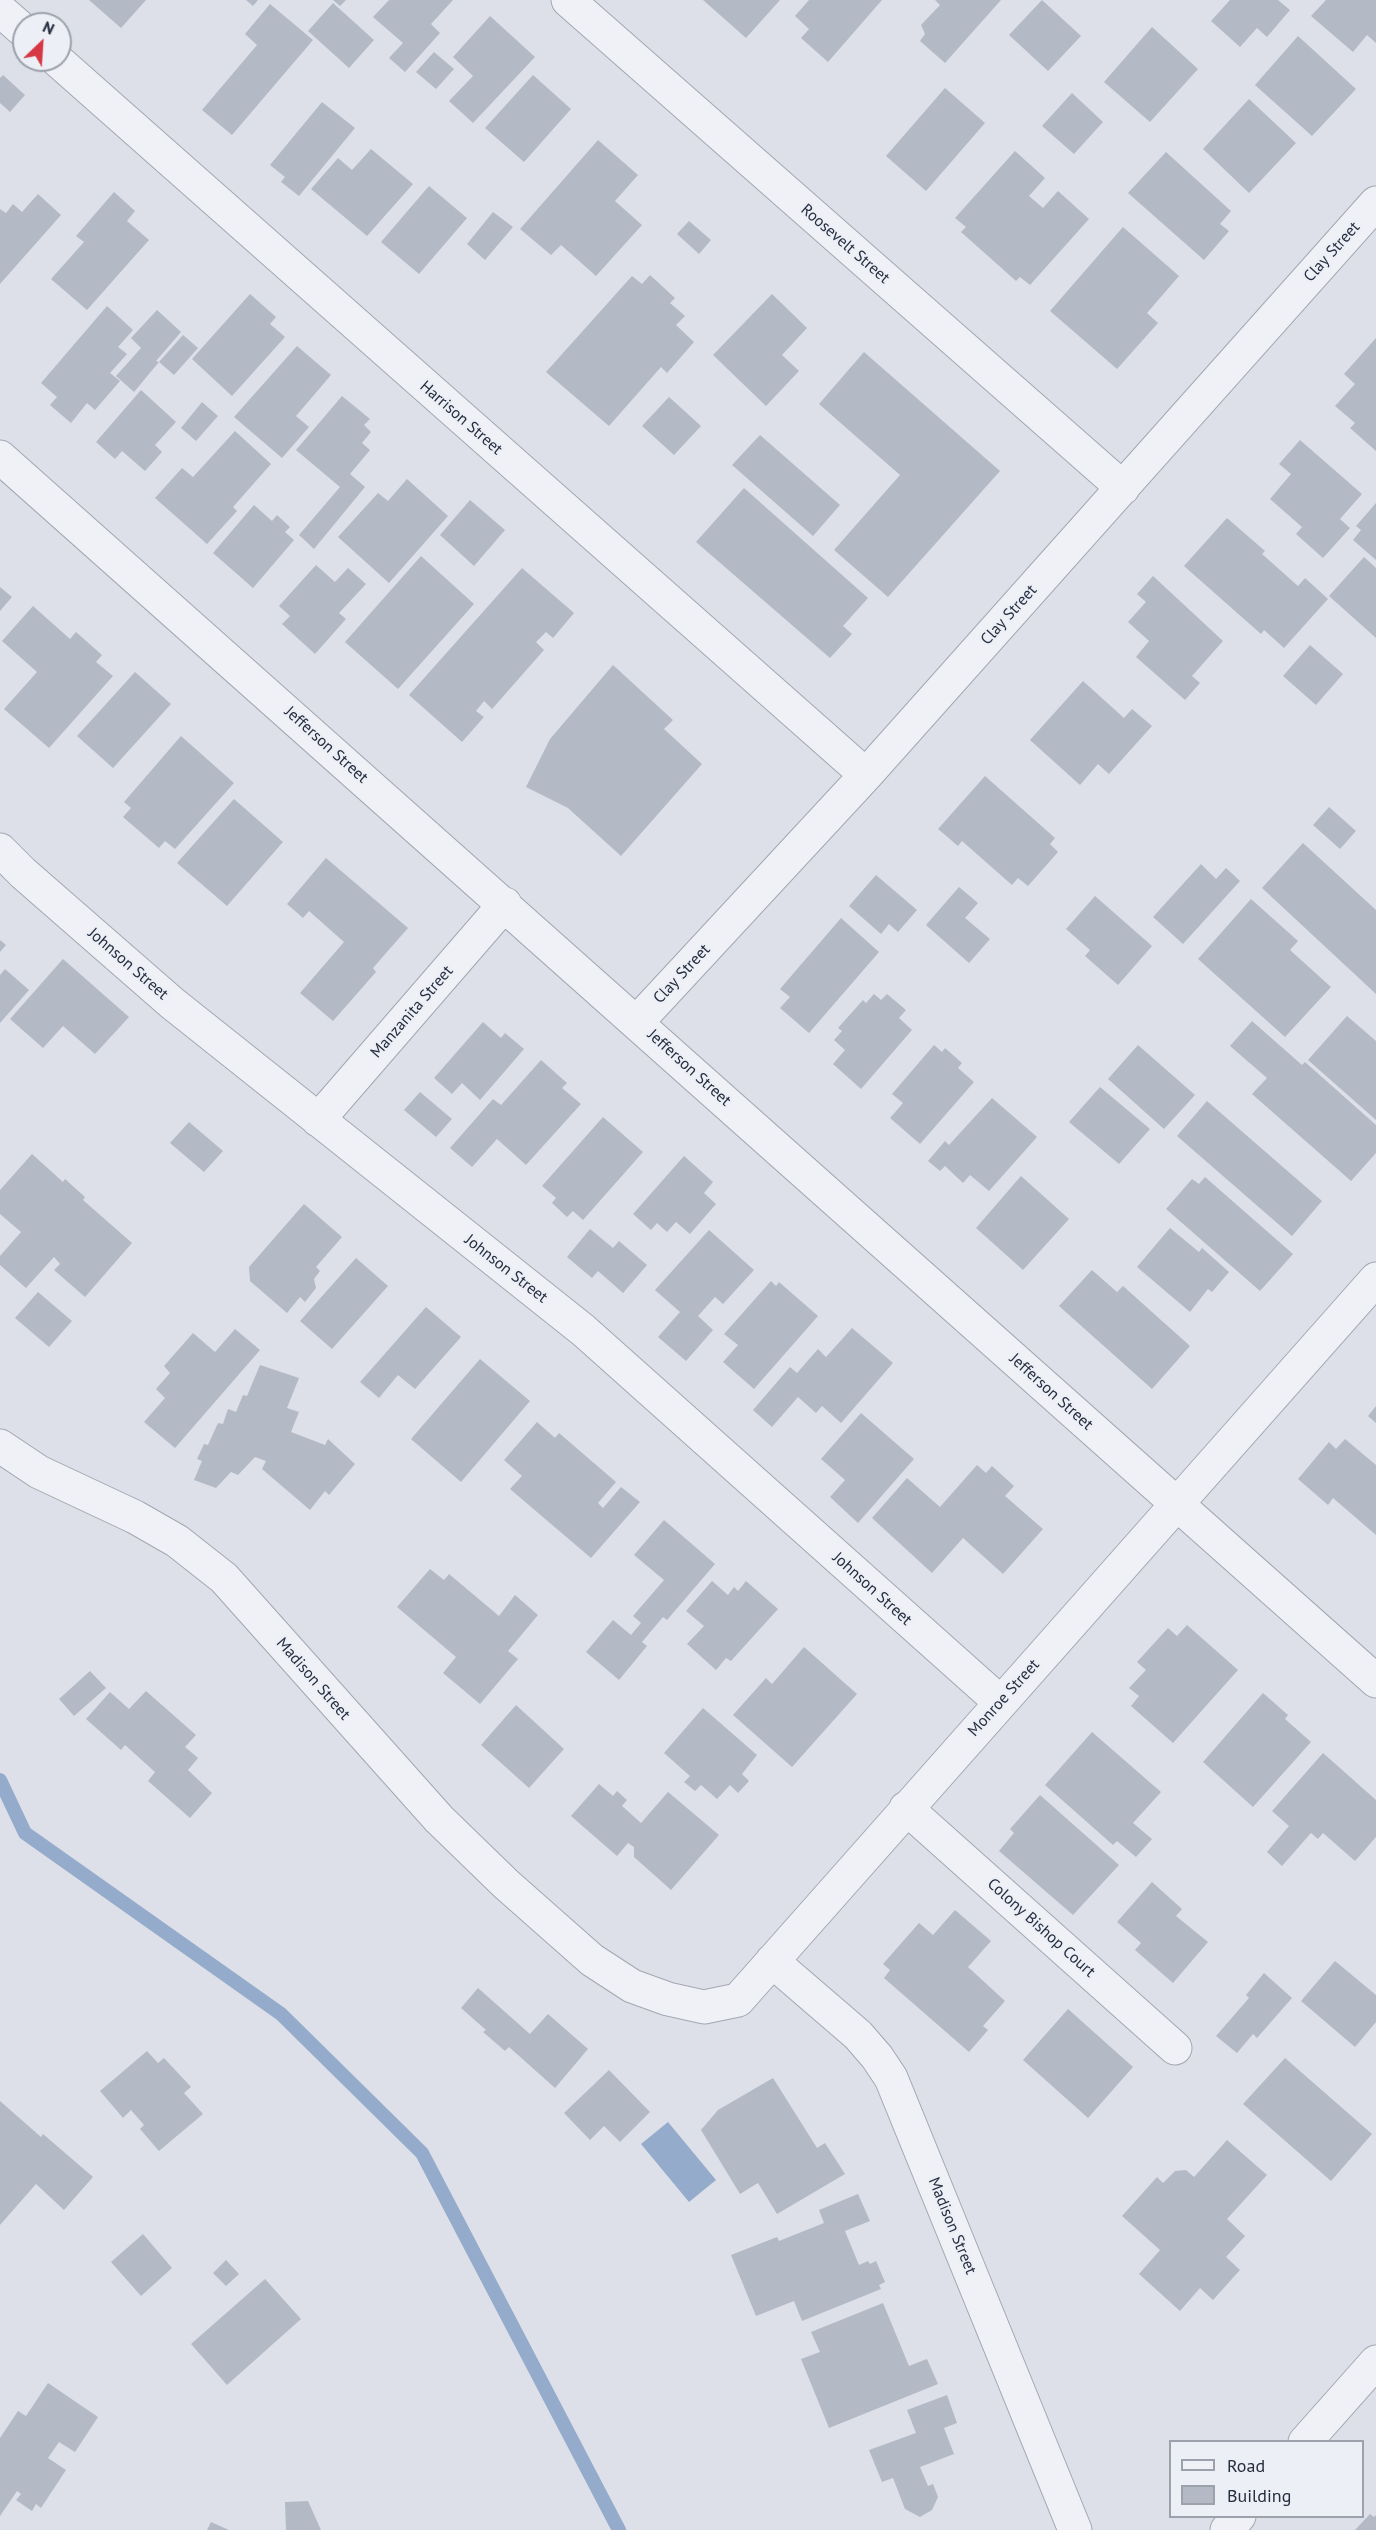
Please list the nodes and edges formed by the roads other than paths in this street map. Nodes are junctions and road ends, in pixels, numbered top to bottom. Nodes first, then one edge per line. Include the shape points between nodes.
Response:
1 (568, 0) edge
2 (0, 10) edge
3 (12, 20) edge
4 (71, 72) edge
5 (1376, 203) edge
6 (0, 457) edge
7 (1123, 488) junction
8 (866, 775) junction
9 (0, 850) edge
10 (505, 904) junction
11 (637, 1022) junction
12 (318, 1120) junction
13 (1376, 1279) edge
14 (0, 1446) edge
15 (1176, 1504) junction
16 (1376, 1681) edge
17 (1000, 1702) junction
18 (906, 1808) junction
19 (592, 1960) joint
20 (772, 1961) junction
21 (1175, 2048) dead end
22 (1376, 2362) edge
23 (1307, 2440) edge
24 (1238, 2518) edge
25 (1075, 2530) edge
26 (1227, 2530) edge

1 - 7 street, Roosevelt Street
2 - 3 street
4 - 8 street, Harrison Street
5 - 7 street, Clay Street
6 - 10 street, Jefferson Street
7 - 8 street, Clay Street
8 - 11 street, Clay Street
9 - 12 street, Johnson Street via 172,1003
10 - 11 street, Jefferson Street
10 - 12 street, Manzanita Street
11 - 15 street, Jefferson Street
12 - 17 street, Johnson Street via 583,1330
13 - 15 street, Monroe Street
14 - 19 street, Madison Street via 39,1472 177,1541 224,1578 439,1818
15 - 16 street, Jefferson Street
15 - 17 street, Monroe Street
17 - 18 street, Monroe Street
18 - 20 street, Monroe Street
18 - 21 street, Colony Bishop Court
19 - 20 street, Monroe Street via 632,1986 704,2007 738,2000
20 - 25 street, Madison Street via 858,2035 891,2079
22 - 23 street
24 - 26 street

